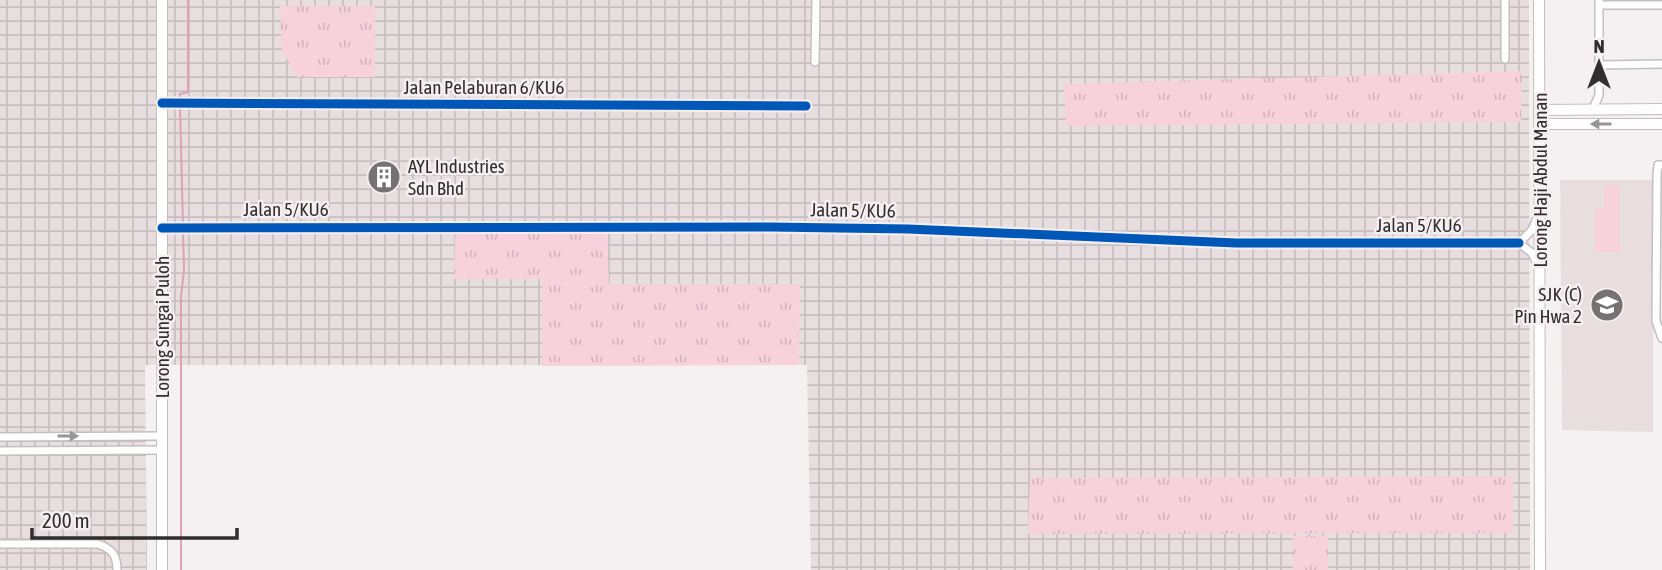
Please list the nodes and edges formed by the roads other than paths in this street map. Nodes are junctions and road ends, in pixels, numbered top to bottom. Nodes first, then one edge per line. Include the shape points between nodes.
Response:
1 (162, 0) edge
2 (816, 0) edge
3 (1505, 0) edge
4 (1539, 0) edge
5 (1599, 3) edge
6 (1662, 5) edge
7 (1505, 59) dead end
8 (815, 62) dead end
9 (1662, 64) edge
10 (1599, 65) junction
11 (1599, 95) junction
12 (162, 103) junction
13 (806, 106) dead end
14 (1592, 109) junction
15 (1610, 109) junction
16 (1662, 109) edge
17 (1539, 110) junction
18 (1539, 124) junction
19 (1662, 124) edge
20 (1660, 165) edge
21 (1540, 210) junction
22 (1660, 224) edge
23 (164, 227) junction
24 (1519, 243) junction
25 (1540, 270) junction
26 (1659, 284) edge
27 (1662, 338) edge
28 (162, 436) junction
29 (0, 437) edge
30 (0, 450) edge
31 (162, 450) junction
32 (0, 544) edge
33 (117, 570) edge
34 (162, 570) edge
35 (1540, 570) edge

1 - 12 street, Lorong Sungai Puloh
2 - 8 street
3 - 7 street
4 - 17 street, Lorong Haji Abdul Manan
5 - 6 street
5 - 10 street
9 - 10 street
10 - 11 street
11 - 14 street
11 - 15 street
12 - 13 street, Jalan Pelaburan 6/KU6
12 - 23 street, Lorong Sungai Puloh
14 - 15 street
14 - 17 street
15 - 16 street
17 - 18 street, Lorong Haji Abdul Manan
19 -> 18 street
18 - 21 street, Lorong Haji Abdul Manan
20 - 22 street
21 - 24 street via 1532,230
21 - 25 street, Lorong Haji Abdul Manan
22 - 26 street
23 - 24 street, Jalan 5/KU6 via 770,226 1236,243
23 - 28 street, Lorong Sungai Puloh
24 - 25 street via 1532,253
25 - 35 street, Lorong Haji Abdul Manan
26 - 27 street via 1656,321
29 -> 28 street
28 - 31 street, Lorong Sungai Puloh
30 - 31 street
31 - 34 street, Lorong Sungai Puloh
32 - 33 street via 98,544 110,548

